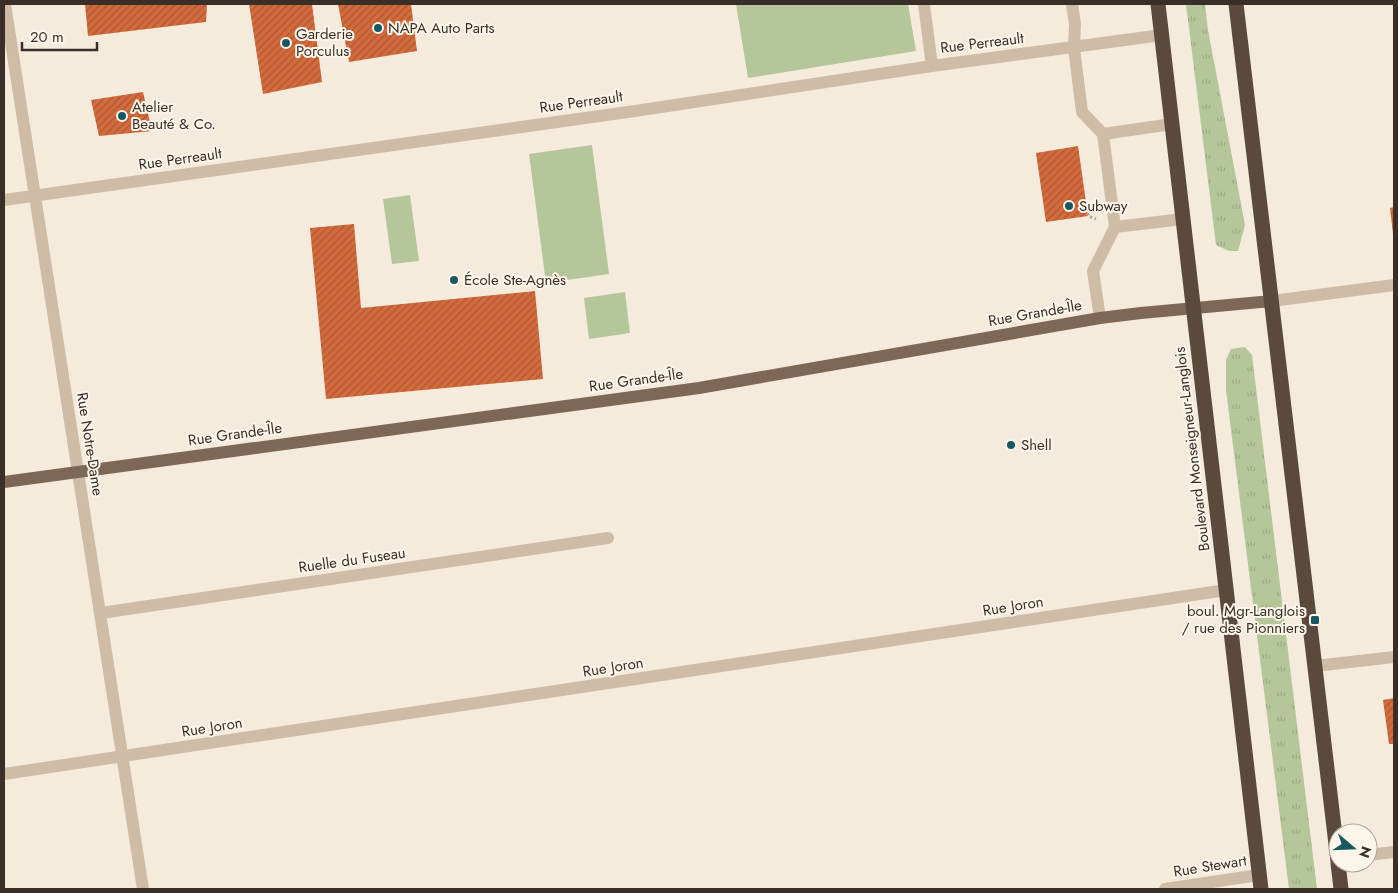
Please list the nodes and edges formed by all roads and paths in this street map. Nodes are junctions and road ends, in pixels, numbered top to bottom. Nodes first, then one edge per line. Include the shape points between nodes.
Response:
1 (5, 4) edge
2 (924, 4) edge
3 (1072, 4) edge
4 (1158, 4) edge
5 (1236, 4) edge
6 (1162, 35) junction
7 (1074, 48) junction
8 (932, 66) junction
9 (1172, 124) junction
10 (1103, 134) junction
11 (35, 196) junction
12 (4, 200) edge
13 (1087, 208) dead end
14 (1088, 216) dead end
15 (1183, 218) junction
16 (1115, 227) junction
17 (1394, 285) edge
18 (1272, 301) junction
19 (1193, 308) junction
20 (1100, 318) junction
21 (78, 472) junction
22 (4, 482) edge
23 (608, 538) dead end
24 (1226, 590) junction
25 (101, 613) junction
26 (1394, 657) edge
27 (1315, 666) junction
28 (123, 757) junction
29 (4, 774) edge
30 (1334, 823) edge
31 (1394, 852) edge
32 (1378, 854) edge
33 (1340, 873) edge
34 (1260, 882) edge
35 (144, 889) edge
36 (1166, 889) edge
37 (1342, 889) edge

1 - 11 street, Rue Notre-Dame
2 - 8 street
3 - 7 street
4 - 6 highway, Boulevard Monseigneur-Langlois
5 - 18 highway
6 - 7 street, Rue Perreault
6 - 9 highway, Boulevard Monseigneur-Langlois
7 - 8 street, Rue Perreault
7 - 10 street via 1082,112
8 - 11 street, Rue Perreault
9 - 10 street
9 - 15 highway, Boulevard Monseigneur-Langlois
10 - 16 street
11 - 12 street, Rue Perreault
11 - 21 street, Rue Notre-Dame
13 - 14 path
15 - 16 street
15 - 19 highway, Boulevard Monseigneur-Langlois
16 - 20 street via 1093,271
17 - 18 street
18 - 19 main road, Rue Grande-Île
18 - 27 highway
19 - 20 main road, Rue Grande-Île
19 - 24 highway, Boulevard Monseigneur-Langlois
20 - 21 main road, Rue Grande-Île via 699,388
21 - 22 main road, Rue Grande-Île
21 - 25 street, Rue Notre-Dame
23 - 25 street, Ruelle du Fuseau
24 - 28 street, Rue Joron
24 - 34 highway, Boulevard Monseigneur-Langlois
25 - 28 street, Rue Notre-Dame
26 - 27 street
27 - 30 highway
28 - 29 street, Rue Joron
28 - 35 street, Rue Notre-Dame
31 - 32 street
33 - 37 highway
34 - 36 street, Rue Stewart

